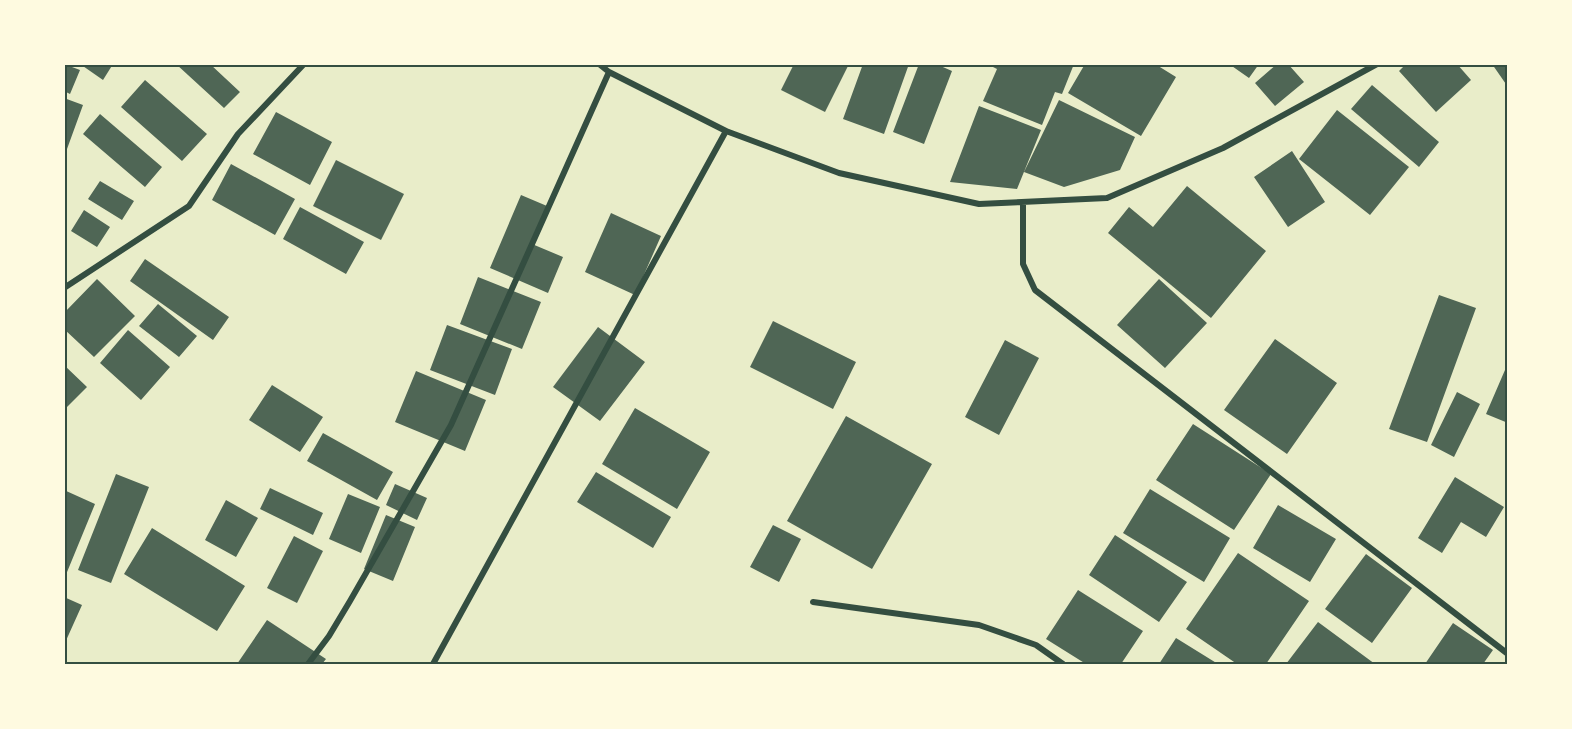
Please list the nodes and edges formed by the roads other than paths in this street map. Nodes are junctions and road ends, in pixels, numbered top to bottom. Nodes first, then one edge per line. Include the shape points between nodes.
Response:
1 (304, 64) edge
2 (599, 64) edge
3 (1377, 64) edge
4 (609, 72) junction
5 (726, 131) junction
6 (1023, 202) junction
7 (64, 288) edge
8 (813, 602) dead end
9 (1508, 654) edge
10 (308, 664) edge
11 (433, 664) edge
12 (1063, 664) edge

1 - 7 street via 238,134 189,206
2 - 4 street
3 - 6 street via 1223,148 1107,198
4 - 5 street
4 - 10 street via 451,425 350,601
5 - 6 street via 839,173 979,204
5 - 11 street
6 - 9 street via 1023,264 1035,290
8 - 12 street via 980,625 1036,645

